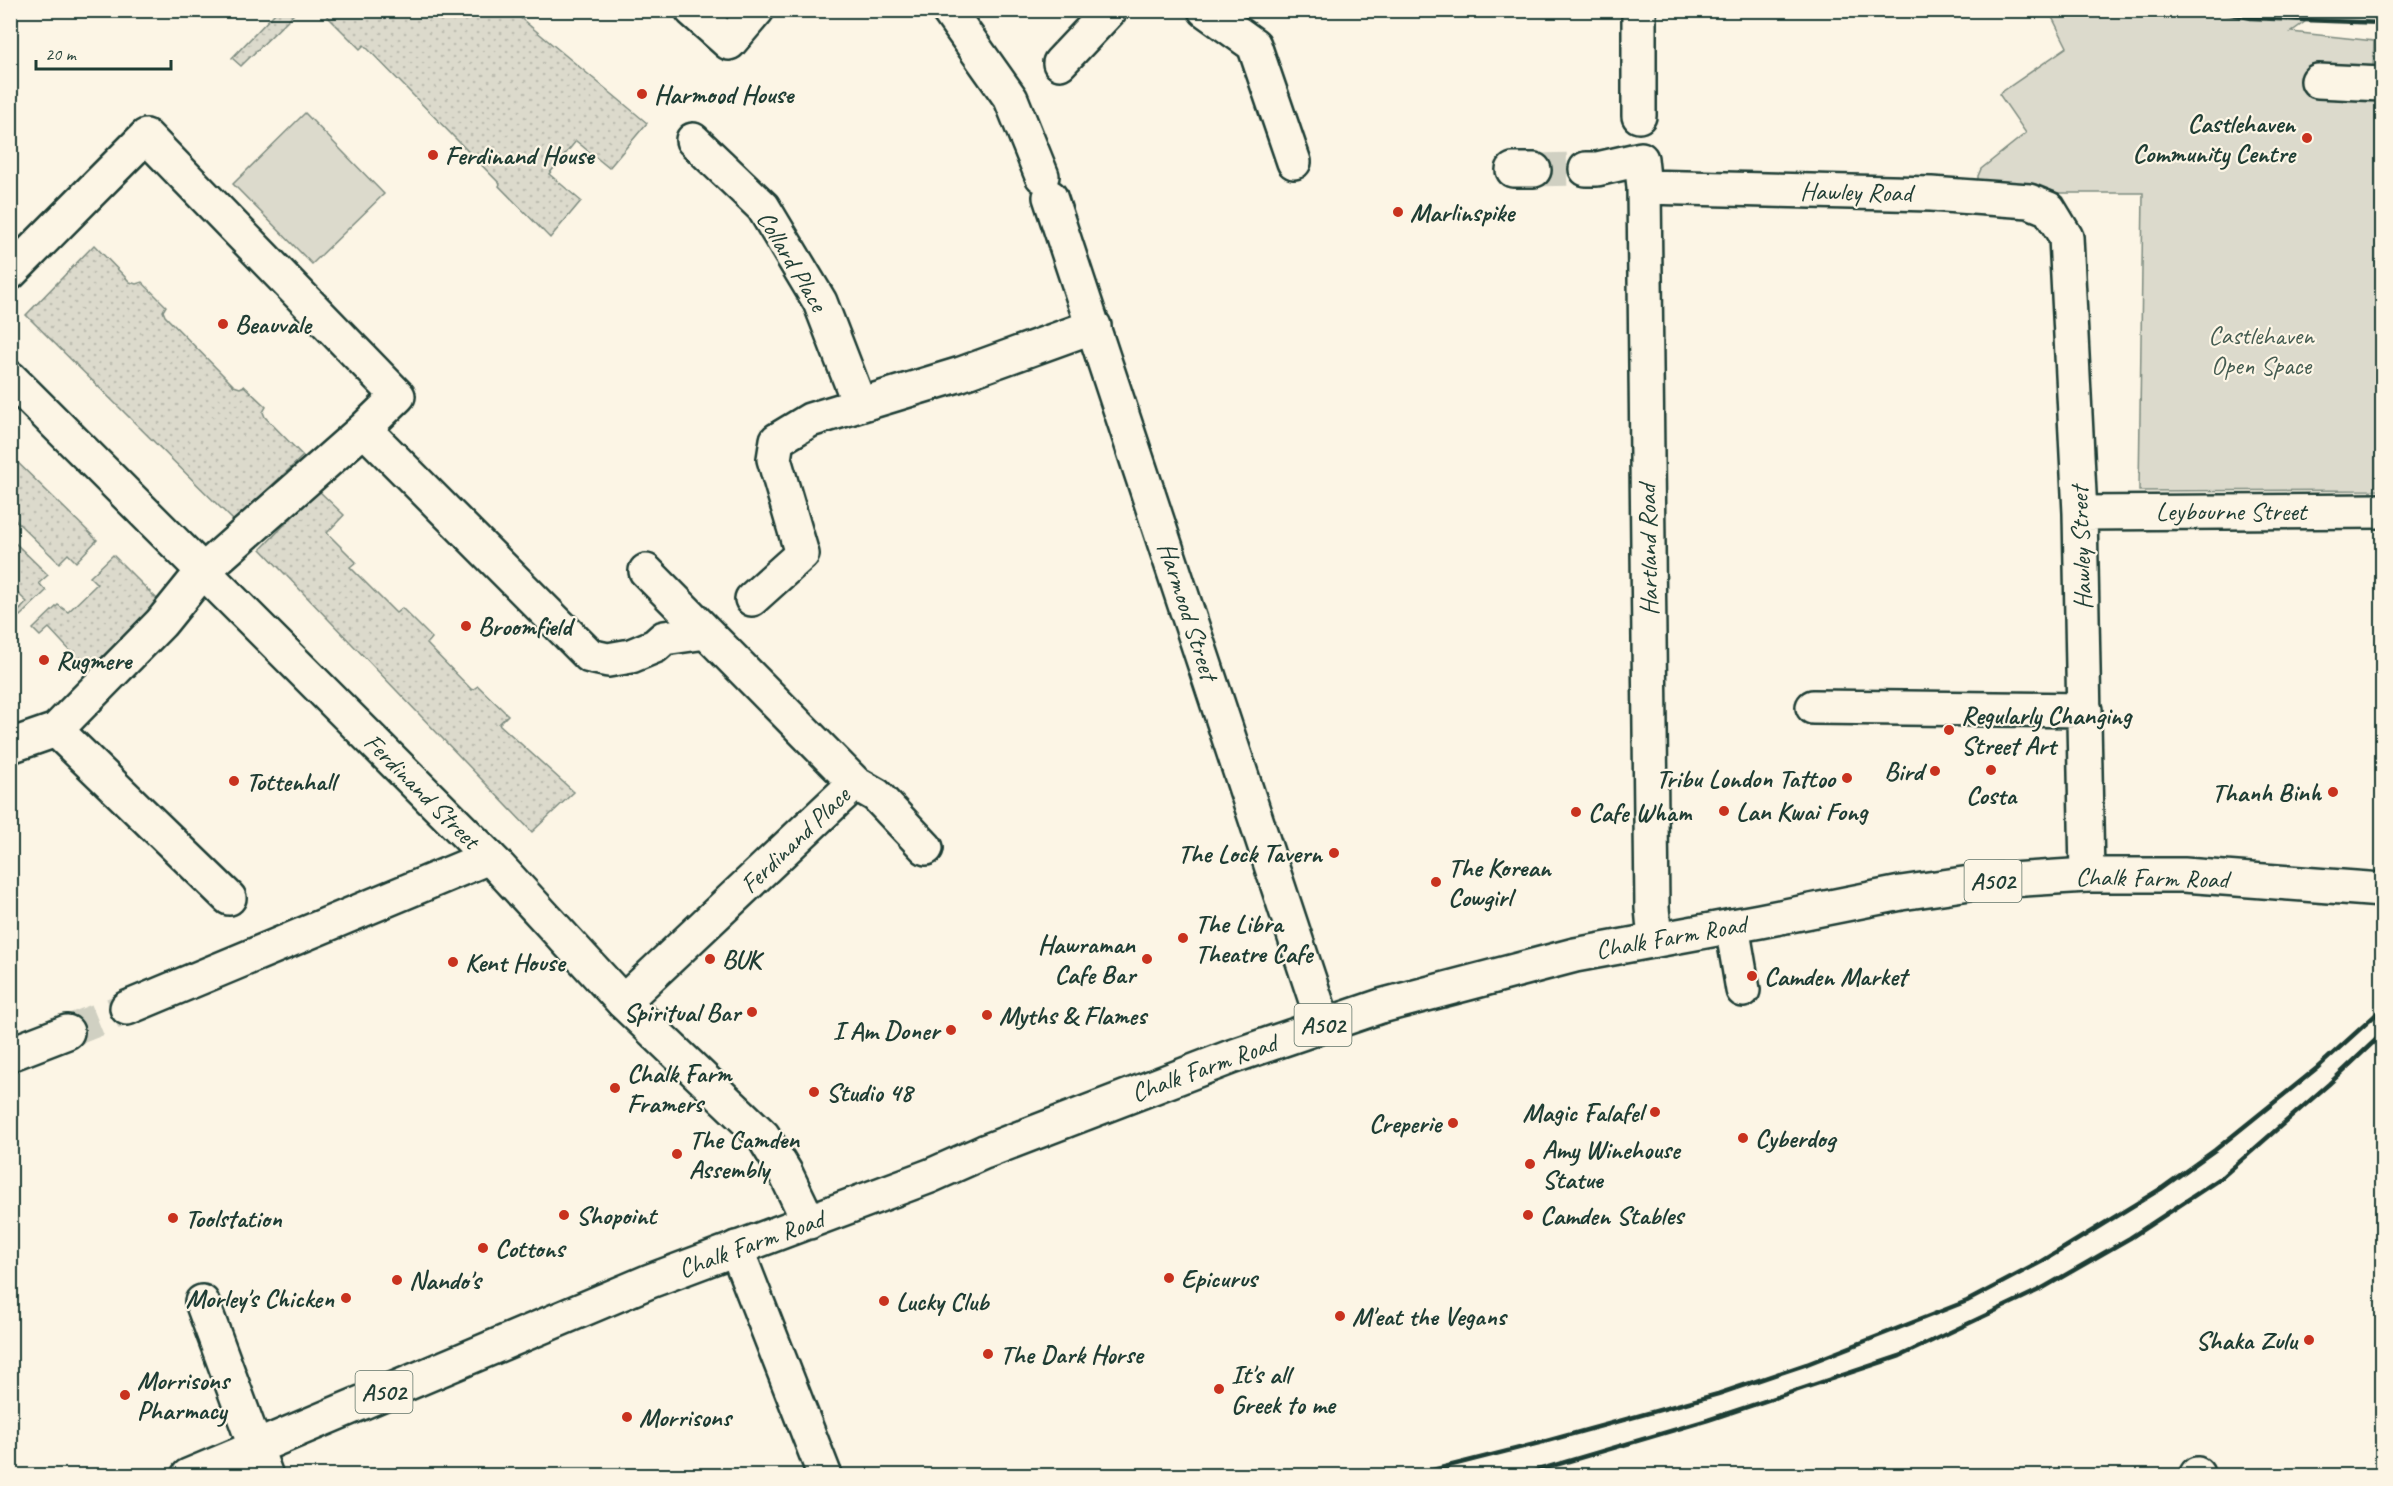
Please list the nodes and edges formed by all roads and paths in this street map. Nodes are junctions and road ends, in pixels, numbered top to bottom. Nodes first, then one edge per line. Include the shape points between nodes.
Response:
1 (692, 10) edge
2 (757, 10) edge
3 (948, 10) edge
4 (1110, 10) edge
5 (1204, 10) edge
6 (1640, 10) edge
7 (1060, 63) dead end
8 (2318, 81) dead end
9 (2382, 84) edge
10 (1639, 116) dead end
11 (693, 140) dead end
12 (1294, 162) dead end
13 (1586, 169) tunnel mouth
14 (1643, 173) junction
15 (2059, 223) joint
16 (10, 273) edge
17 (1094, 326) junction
18 (10, 378) edge
19 (859, 404) junction
20 (364, 429) junction
21 (2382, 511) edge
22 (2080, 513) junction
23 (203, 571) junction
24 (646, 571) dead end
25 (752, 599) dead end
26 (706, 632) junction
27 (1813, 707) dead end
28 (2085, 710) junction
29 (56, 730) junction
30 (14, 740) edge
31 (855, 783) junction
32 (926, 848) dead end
33 (489, 857) junction
34 (2087, 875) junction
35 (2382, 890) edge
36 (229, 897) dead end
37 (1732, 926) junction
38 (1655, 940) junction
39 (1743, 990) dead end
40 (624, 1002) junction
41 (127, 1008) tunnel mouth
42 (1324, 1025) junction
43 (67, 1032) tunnel mouth
44 (10, 1054) edge
45 (809, 1222) junction
46 (736, 1248) junction
47 (202, 1302) dead end
48 (261, 1461) edge
49 (188, 1476) edge
50 (825, 1476) edge

1 - 2 street via 729,43
3 - 17 street, Harmood Street via 1011,99
4 - 7 street
5 - 12 street via 1254,45
6 - 10 street
8 - 9 street
11 - 19 street, Collard Place via 763,207 820,302
13 - 14 street, Hawley Road
14 - 15 street, Hawley Road via 2030,201 2049,208
14 - 38 street, Hartland Road
15 - 22 street, Hawley Street via 2066,237
16 - 20 street via 146,136 398,396
17 - 19 street via 961,374
17 - 42 street, Harmood Street
18 - 23 street, Ferdinand Street
19 - 25 street via 810,420 777,440 774,459 802,554
20 - 23 street
20 - 26 street via 590,656 608,660 631,656 664,638
21 - 22 street, Leybourne Street
22 - 28 street, Hawley Street
23 - 29 street via 161,623
23 - 33 street, Ferdinand Street
24 - 26 street, Ferdinand Place
26 - 31 street, Ferdinand Place
27 - 28 street
28 - 34 street, Hawley Street
29 - 30 street
29 - 36 street
31 - 32 street via 876,795
31 - 40 street, Ferdinand Place
33 - 40 street, Ferdinand Street
33 - 41 street
34 - 35 street, Chalk Farm Road / A502 via 2184,875
34 - 37 street, Chalk Farm Road / A502 via 1977,882 1901,892
37 - 38 street, Chalk Farm Road / A502
37 - 39 street
38 - 42 street, Chalk Farm Road / A502 via 1544,963
40 - 45 street, Ferdinand Street via 763,1136
42 - 45 street, Chalk Farm Road / A502 via 1121,1099
43 - 44 street
45 - 46 street, Chalk Farm Road / A502
46 - 48 street, Chalk Farm Road / A502 via 650,1281
46 - 50 street
47 - 48 street
48 - 49 street, Chalk Farm Road / A502

